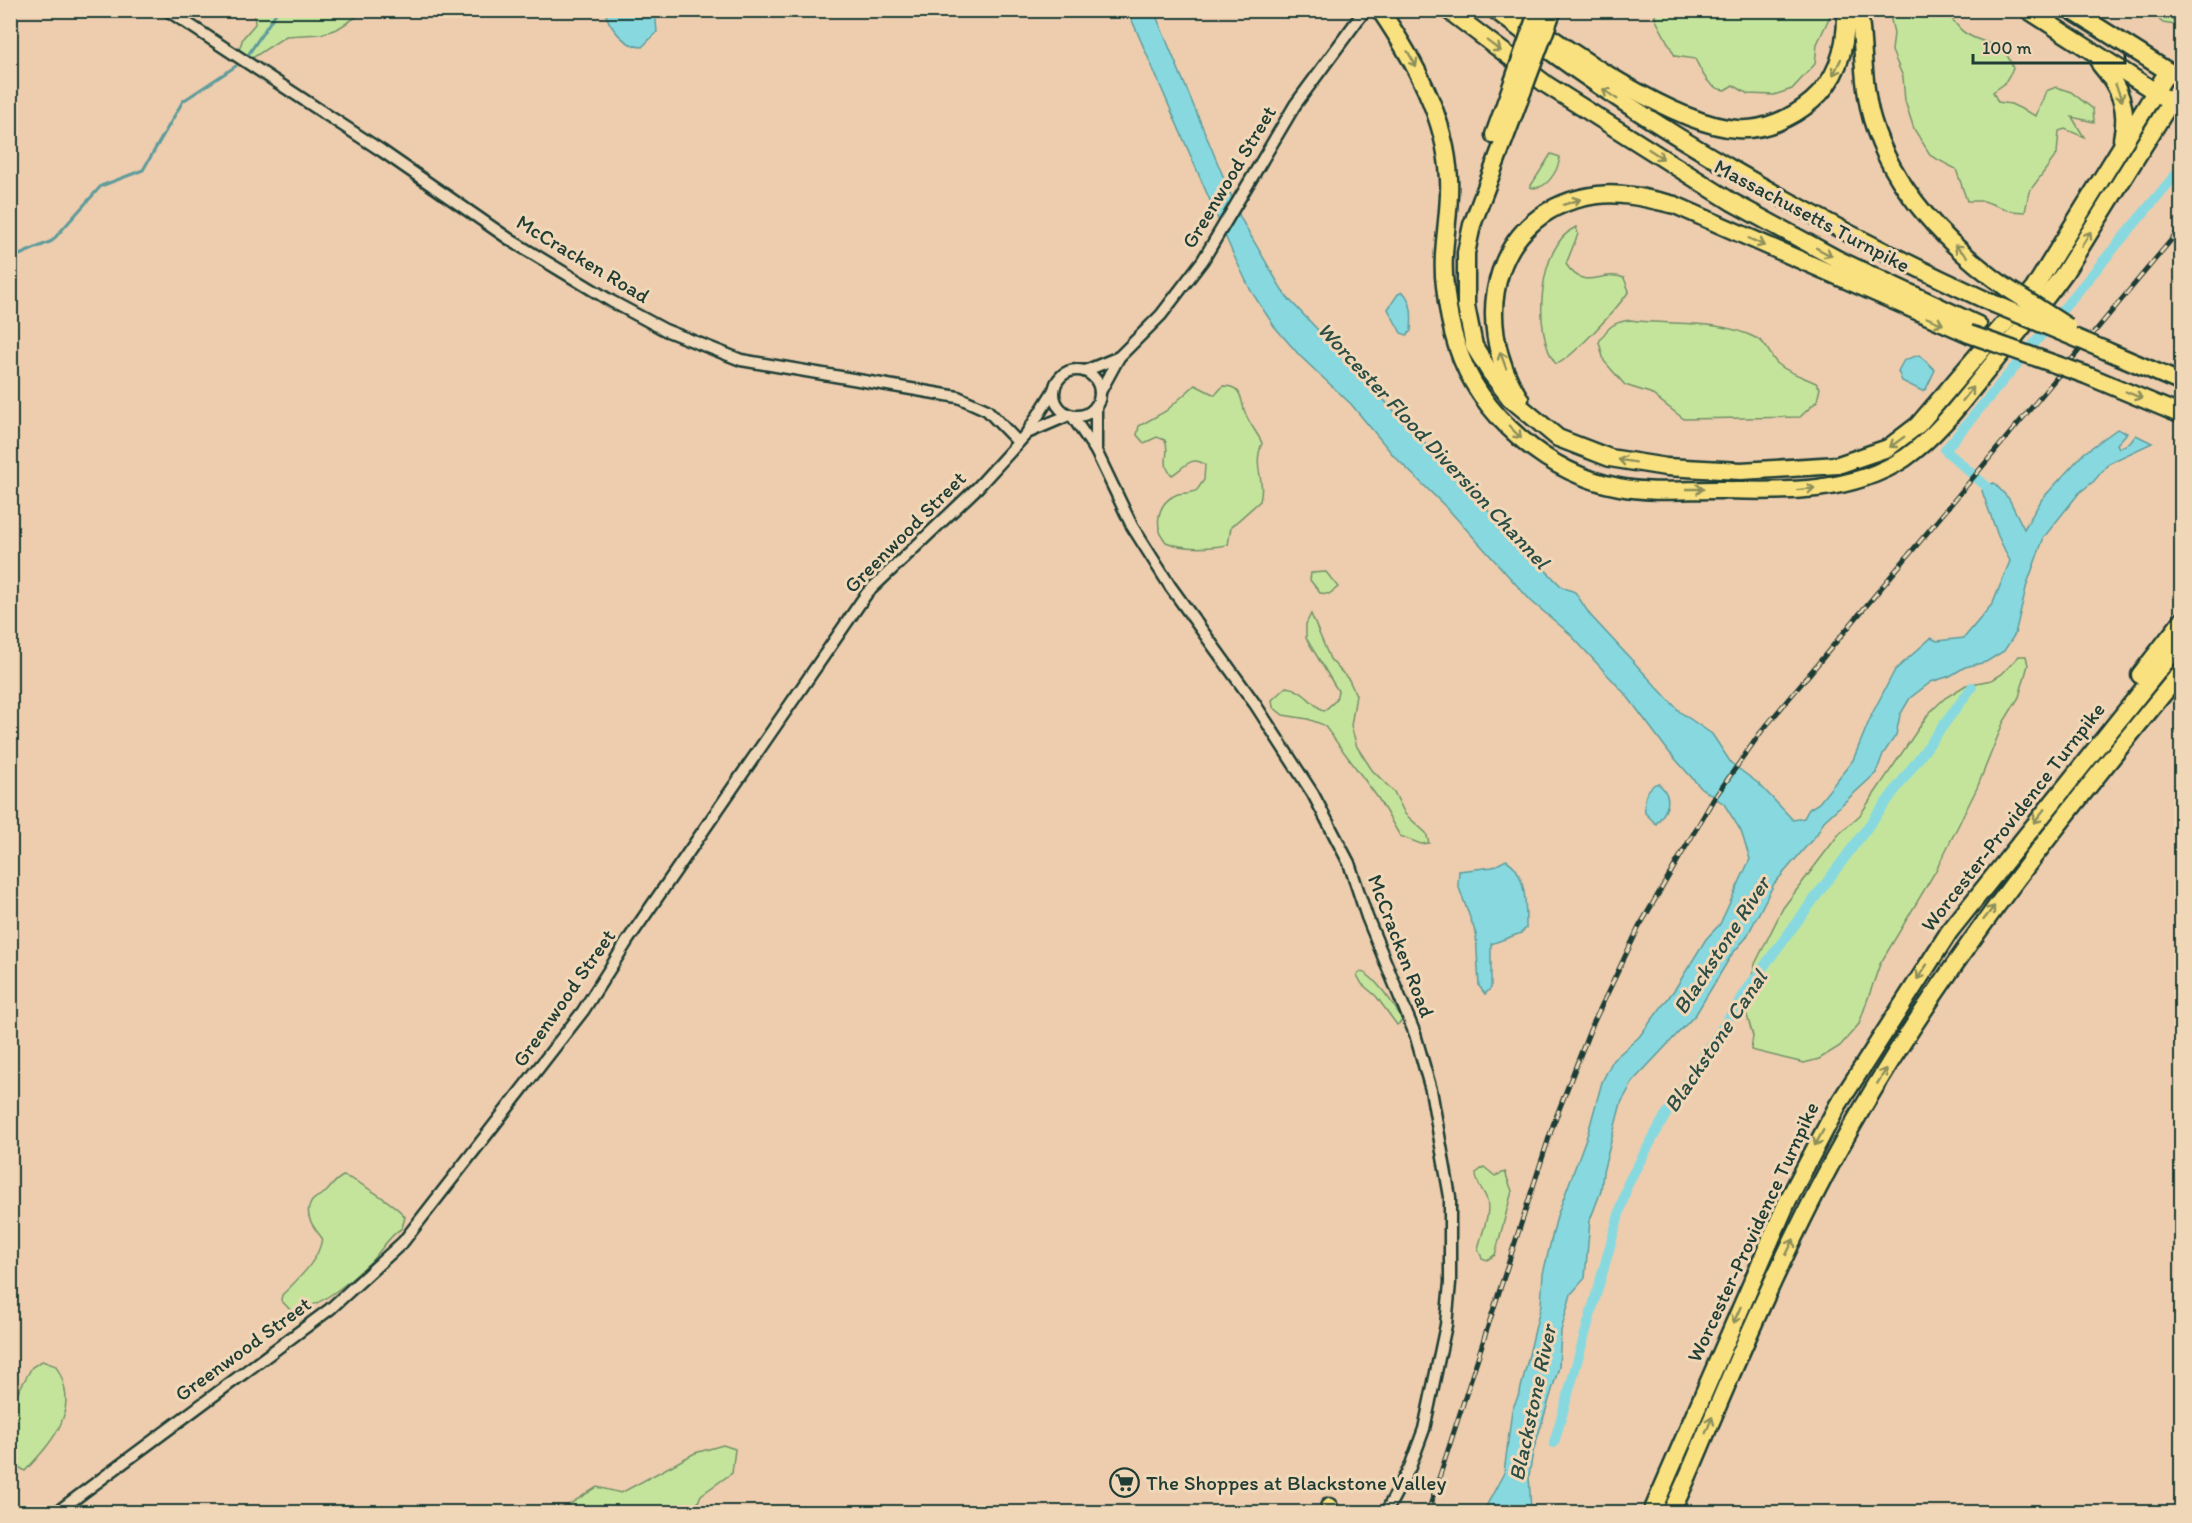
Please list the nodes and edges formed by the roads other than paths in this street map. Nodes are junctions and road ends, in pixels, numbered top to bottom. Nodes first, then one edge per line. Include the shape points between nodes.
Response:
1 (166, 10) edge
2 (1380, 10) edge
3 (1448, 10) edge
4 (1495, 10) edge
5 (1513, 10) edge
6 (1846, 10) edge
7 (1859, 10) edge
8 (2028, 10) edge
9 (2071, 10) edge
10 (1365, 11) edge
11 (1547, 11) edge
12 (2085, 49) junction
13 (2177, 78) edge
14 (1518, 86) junction
15 (2155, 92) junction
16 (2176, 105) edge
17 (2120, 148) junction
18 (1450, 309) junction
19 (1973, 330) junction
20 (2107, 351) junction
21 (1119, 357) junction
22 (1085, 371) junction
23 (2181, 383) edge
24 (1054, 390) junction
25 (1100, 392) junction
26 (1096, 406) junction
27 (1070, 415) junction
28 (2181, 415) edge
29 (1544, 427) junction
30 (1027, 433) junction
31 (1018, 442) junction
32 (1096, 451) junction
33 (2181, 621) edge
34 (2181, 641) edge
35 (2181, 670) edge
36 (2055, 796) junction
37 (1686, 1431) junction
38 (1688, 1479) junction
39 (57, 1512) edge
40 (1386, 1512) edge
41 (1642, 1512) edge
42 (1652, 1512) edge
43 (1671, 1512) edge
44 (1677, 1512) edge

1 - 31 street, McCracken Road via 407,167 512,241 665,330 741,360 958,398 987,410
2 -> 18 highway via 1419,71 1443,141 1449,178 1444,285
3 -> 19 highway, Massachusetts Turnpike via 1546,85 1732,202
20 -> 4 highway, Massachusetts Turnpike, bridge via 1992,303 1836,229 1734,173 1619,101
6 -> 5 highway via 1840,62 1818,96 1772,124 1738,129 1712,125 1657,101 1609,75
20 -> 7 highway, bridge via 2007,288 1946,237 1911,196 1887,157 1871,118
8 - 12 highway
9 - 13 highway
10 - 21 street, Greenwood Street via 1295,105 1219,235 1163,312
11 - 14 highway, bridge
12 - 15 highway
12 -> 17 highway via 2113,79 2122,96 2125,112
13 - 15 highway
13 - 16 highway
14 - 18 highway via 1462,225
14 - 29 highway via 1466,253 1466,306 1474,346 1490,372 1510,398
15 - 16 highway
15 - 17 highway
18 -> 16 highway via 1457,346 1473,381 1491,406 1536,452 1589,479 1640,489 1748,491 1798,490 1850,482 1904,458 1948,421 2065,272
17 -> 29 highway via 2032,290 1931,412 1888,448 1838,465 1727,471 1610,458 1558,438
19 -> 28 highway, Massachusetts Turnpike, bridge
29 -> 19 highway via 1514,389 1493,331 1498,274 1517,238 1532,223 1568,202 1598,195 1634,195 1675,205
20 - 23 highway, Massachusetts Turnpike
21 - 22 street, Greenwood Street
21 - 25 street, Greenwood Street
22 - 24 street via 1065,373
22 - 25 street via 1096,379
24 - 27 street via 1057,405
24 - 30 street, Greenwood Street
25 - 26 street
26 - 27 street via 1085,415
26 - 32 street, McCracken Road
27 - 30 street, Greenwood Street
27 - 32 street, McCracken Road
30 - 31 street, Greenwood Street
31 - 39 street, Greenwood Street via 867,593 583,1011 403,1242 330,1309
32 - 40 street, McCracken Road via 1138,536 1284,747 1332,828 1415,1034 1431,1090 1446,1168 1452,1230 1446,1325 1424,1429 1410,1467
33 - 36 highway via 2081,751
34 - 36 highway, Worcester-Providence Turnpike
38 -> 35 highway, Worcester-Providence Turnpike via 1774,1282 1870,1094 1982,922
36 -> 37 highway, Worcester-Providence Turnpike via 1948,932 1838,1105 1788,1200
37 - 41 highway
37 - 42 highway, Worcester-Providence Turnpike
38 - 43 highway, Worcester-Providence Turnpike
38 - 44 highway

